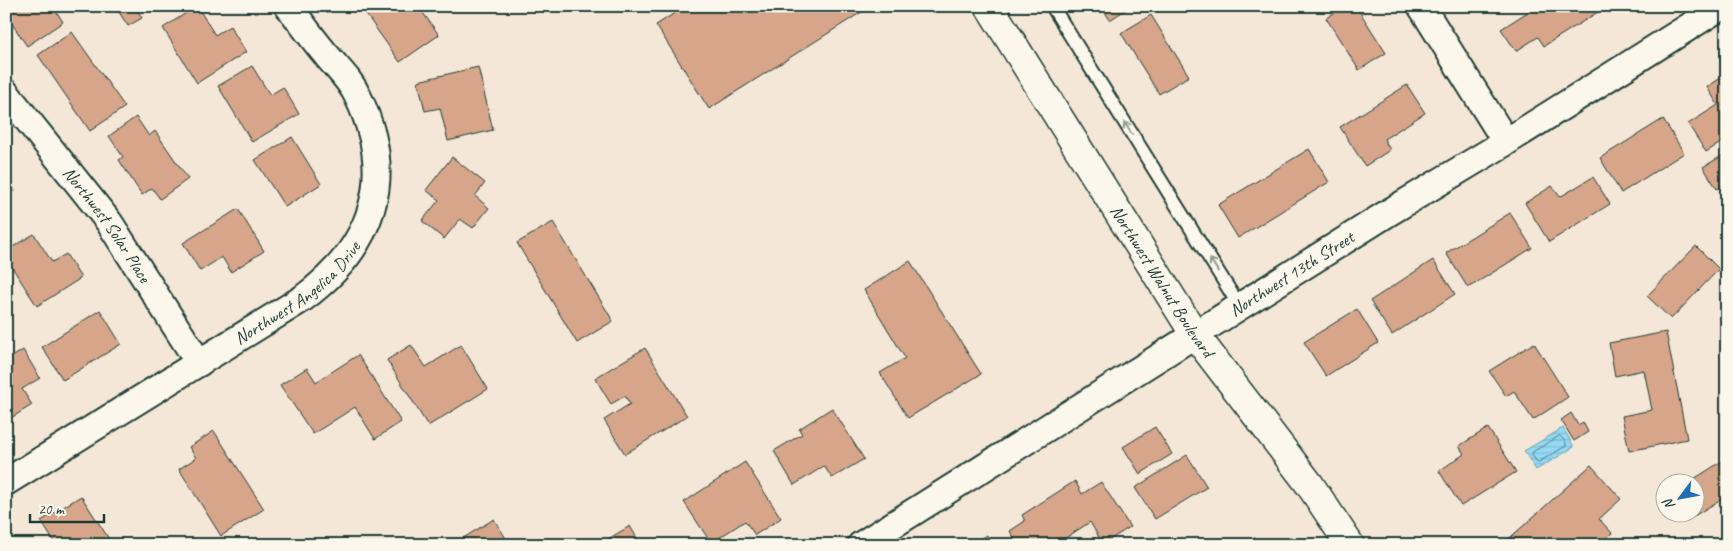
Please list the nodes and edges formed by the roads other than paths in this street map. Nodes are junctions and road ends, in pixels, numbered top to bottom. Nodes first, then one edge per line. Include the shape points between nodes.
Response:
1 (288, 6) edge
2 (989, 6) edge
3 (1052, 6) edge
4 (1421, 6) edge
5 (1722, 6) edge
6 (6, 93) edge
7 (1506, 142) junction
8 (1240, 307) junction
9 (1194, 335) junction
10 (199, 363) junction
11 (6, 482) edge
12 (861, 545) edge
13 (1350, 545) edge

1 - 10 street, Northwest Angelica Drive via 357,96 371,129 377,162 375,196 360,237 347,258 322,285
2 - 9 main road, Northwest Walnut Boulevard
8 -> 3 lane
4 - 7 street
5 - 7 street, Northwest 13th Street
6 - 10 street, Northwest Solar Place via 109,222
7 - 8 street, Northwest 13th Street
8 - 9 street, Northwest 13th Street
9 - 12 street, Northwest 13th Street
9 - 13 main road, Northwest Walnut Boulevard via 1310,485
10 - 11 street, Northwest Angelica Drive

